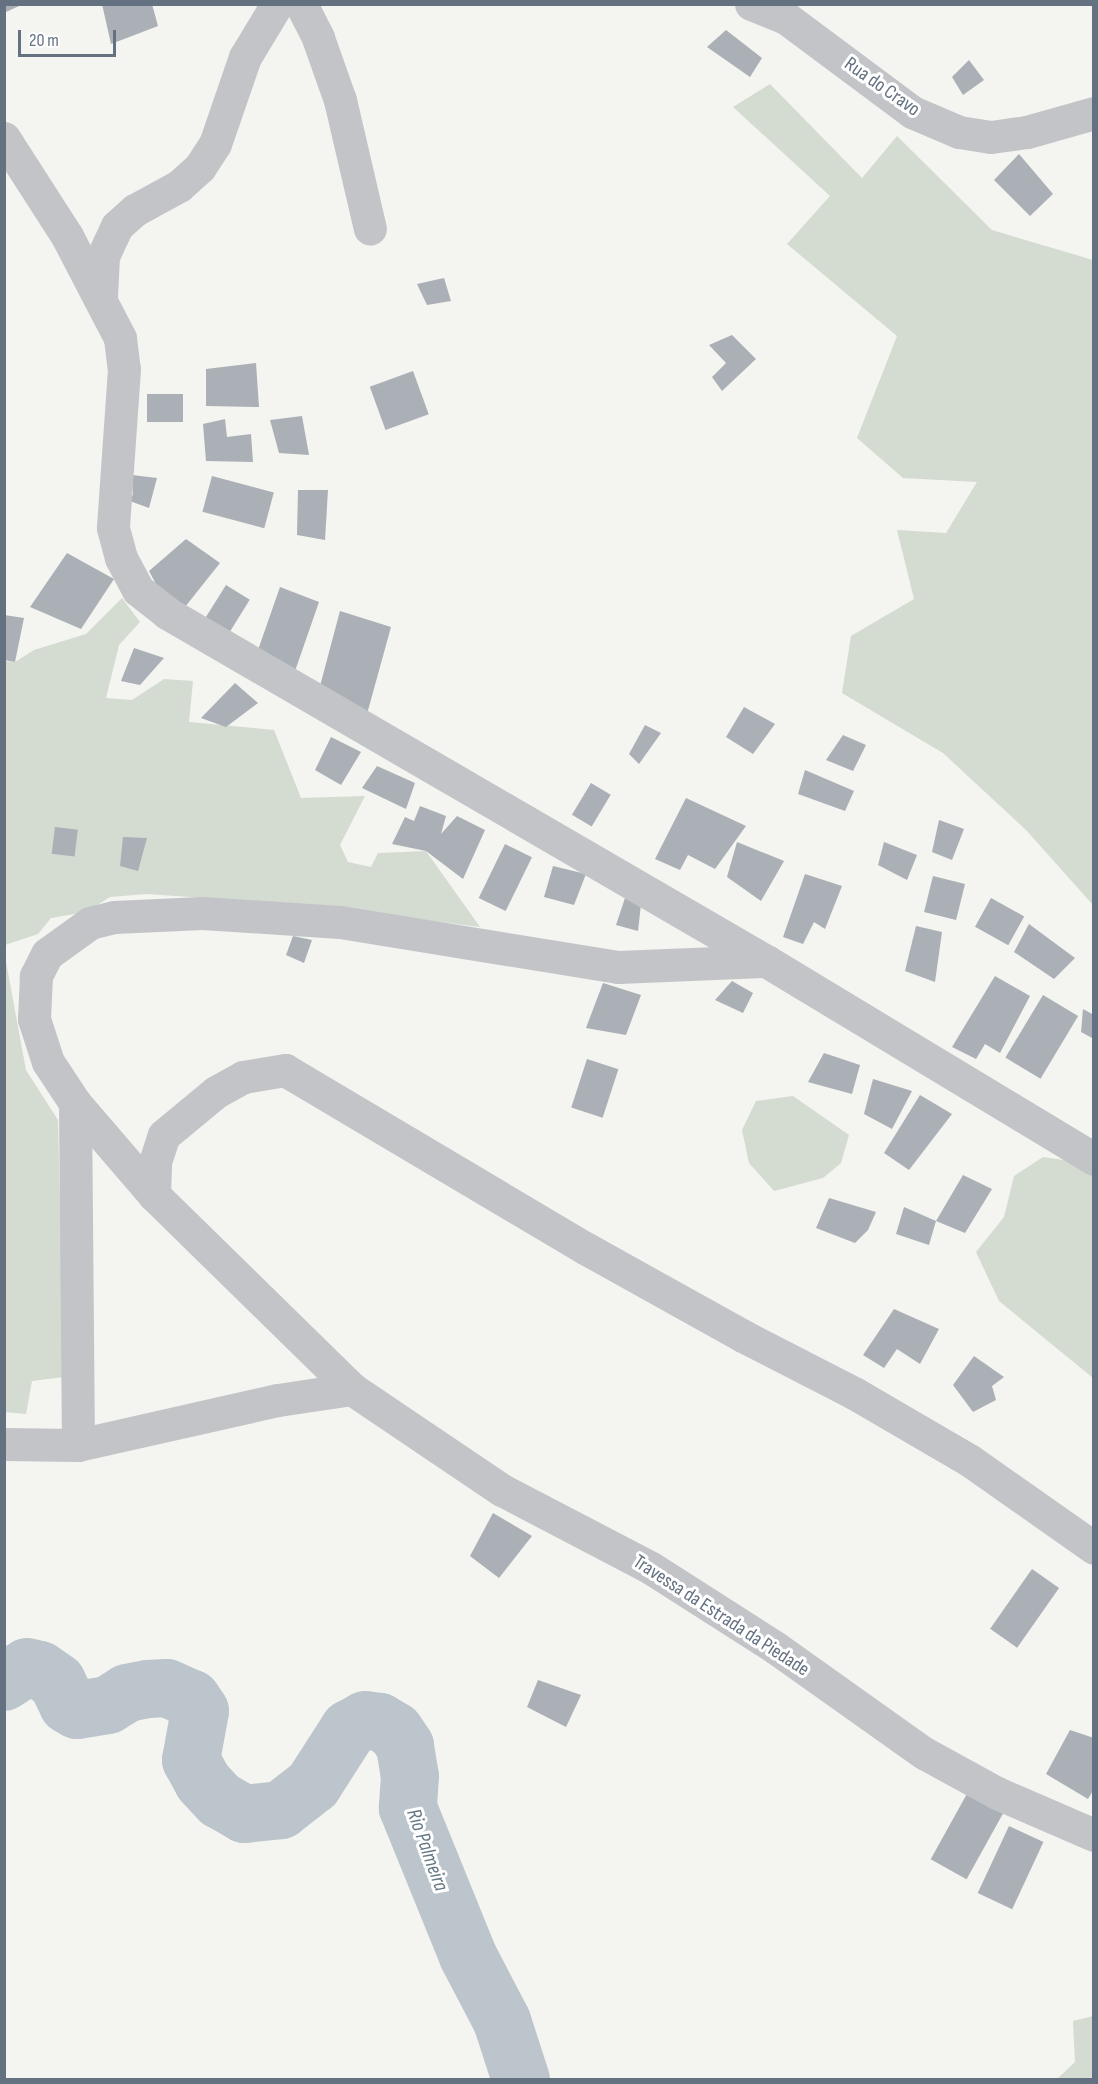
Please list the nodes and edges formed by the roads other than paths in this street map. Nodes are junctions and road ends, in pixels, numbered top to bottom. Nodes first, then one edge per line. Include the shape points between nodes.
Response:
1 (277, 4) edge
2 (301, 4) edge
3 (751, 4) edge
4 (1094, 113) edge
5 (4, 138) edge
6 (370, 229) dead end
7 (101, 296) junction
8 (766, 961) junction
9 (75, 1103) junction
10 (1094, 1160) edge
11 (154, 1195) junction
12 (352, 1389) junction
13 (4, 1444) edge
14 (78, 1445) junction
15 (1094, 1548) edge
16 (1094, 1835) edge

1 - 7 street via 245,57 215,144 200,167 180,186 135,210 117,226 103,256
2 - 6 street via 340,100
3 - 4 street, Rua do Cravo via 786,18 912,112 959,132 991,137 1027,132
5 - 7 street
7 - 8 street via 120,338 124,369 113,528 121,558 138,590 167,613
8 - 9 street, Travessa da Estrada da Piedade via 618,967 339,922 202,913 114,917 90,923 66,937 46,954 36,976 34,1020 48,1062
8 - 10 street
9 - 11 street, Travessa da Estrada da Piedade
9 - 14 street
11 - 12 street, Travessa da Estrada da Piedade
11 - 15 street via 155,1162 165,1135 216,1092 243,1077 285,1070 585,1248 854,1393 969,1460
12 - 14 street via 278,1400
12 - 16 street, Travessa da Estrada da Piedade via 502,1490 651,1568 776,1648 924,1753 997,1793
13 - 14 street

